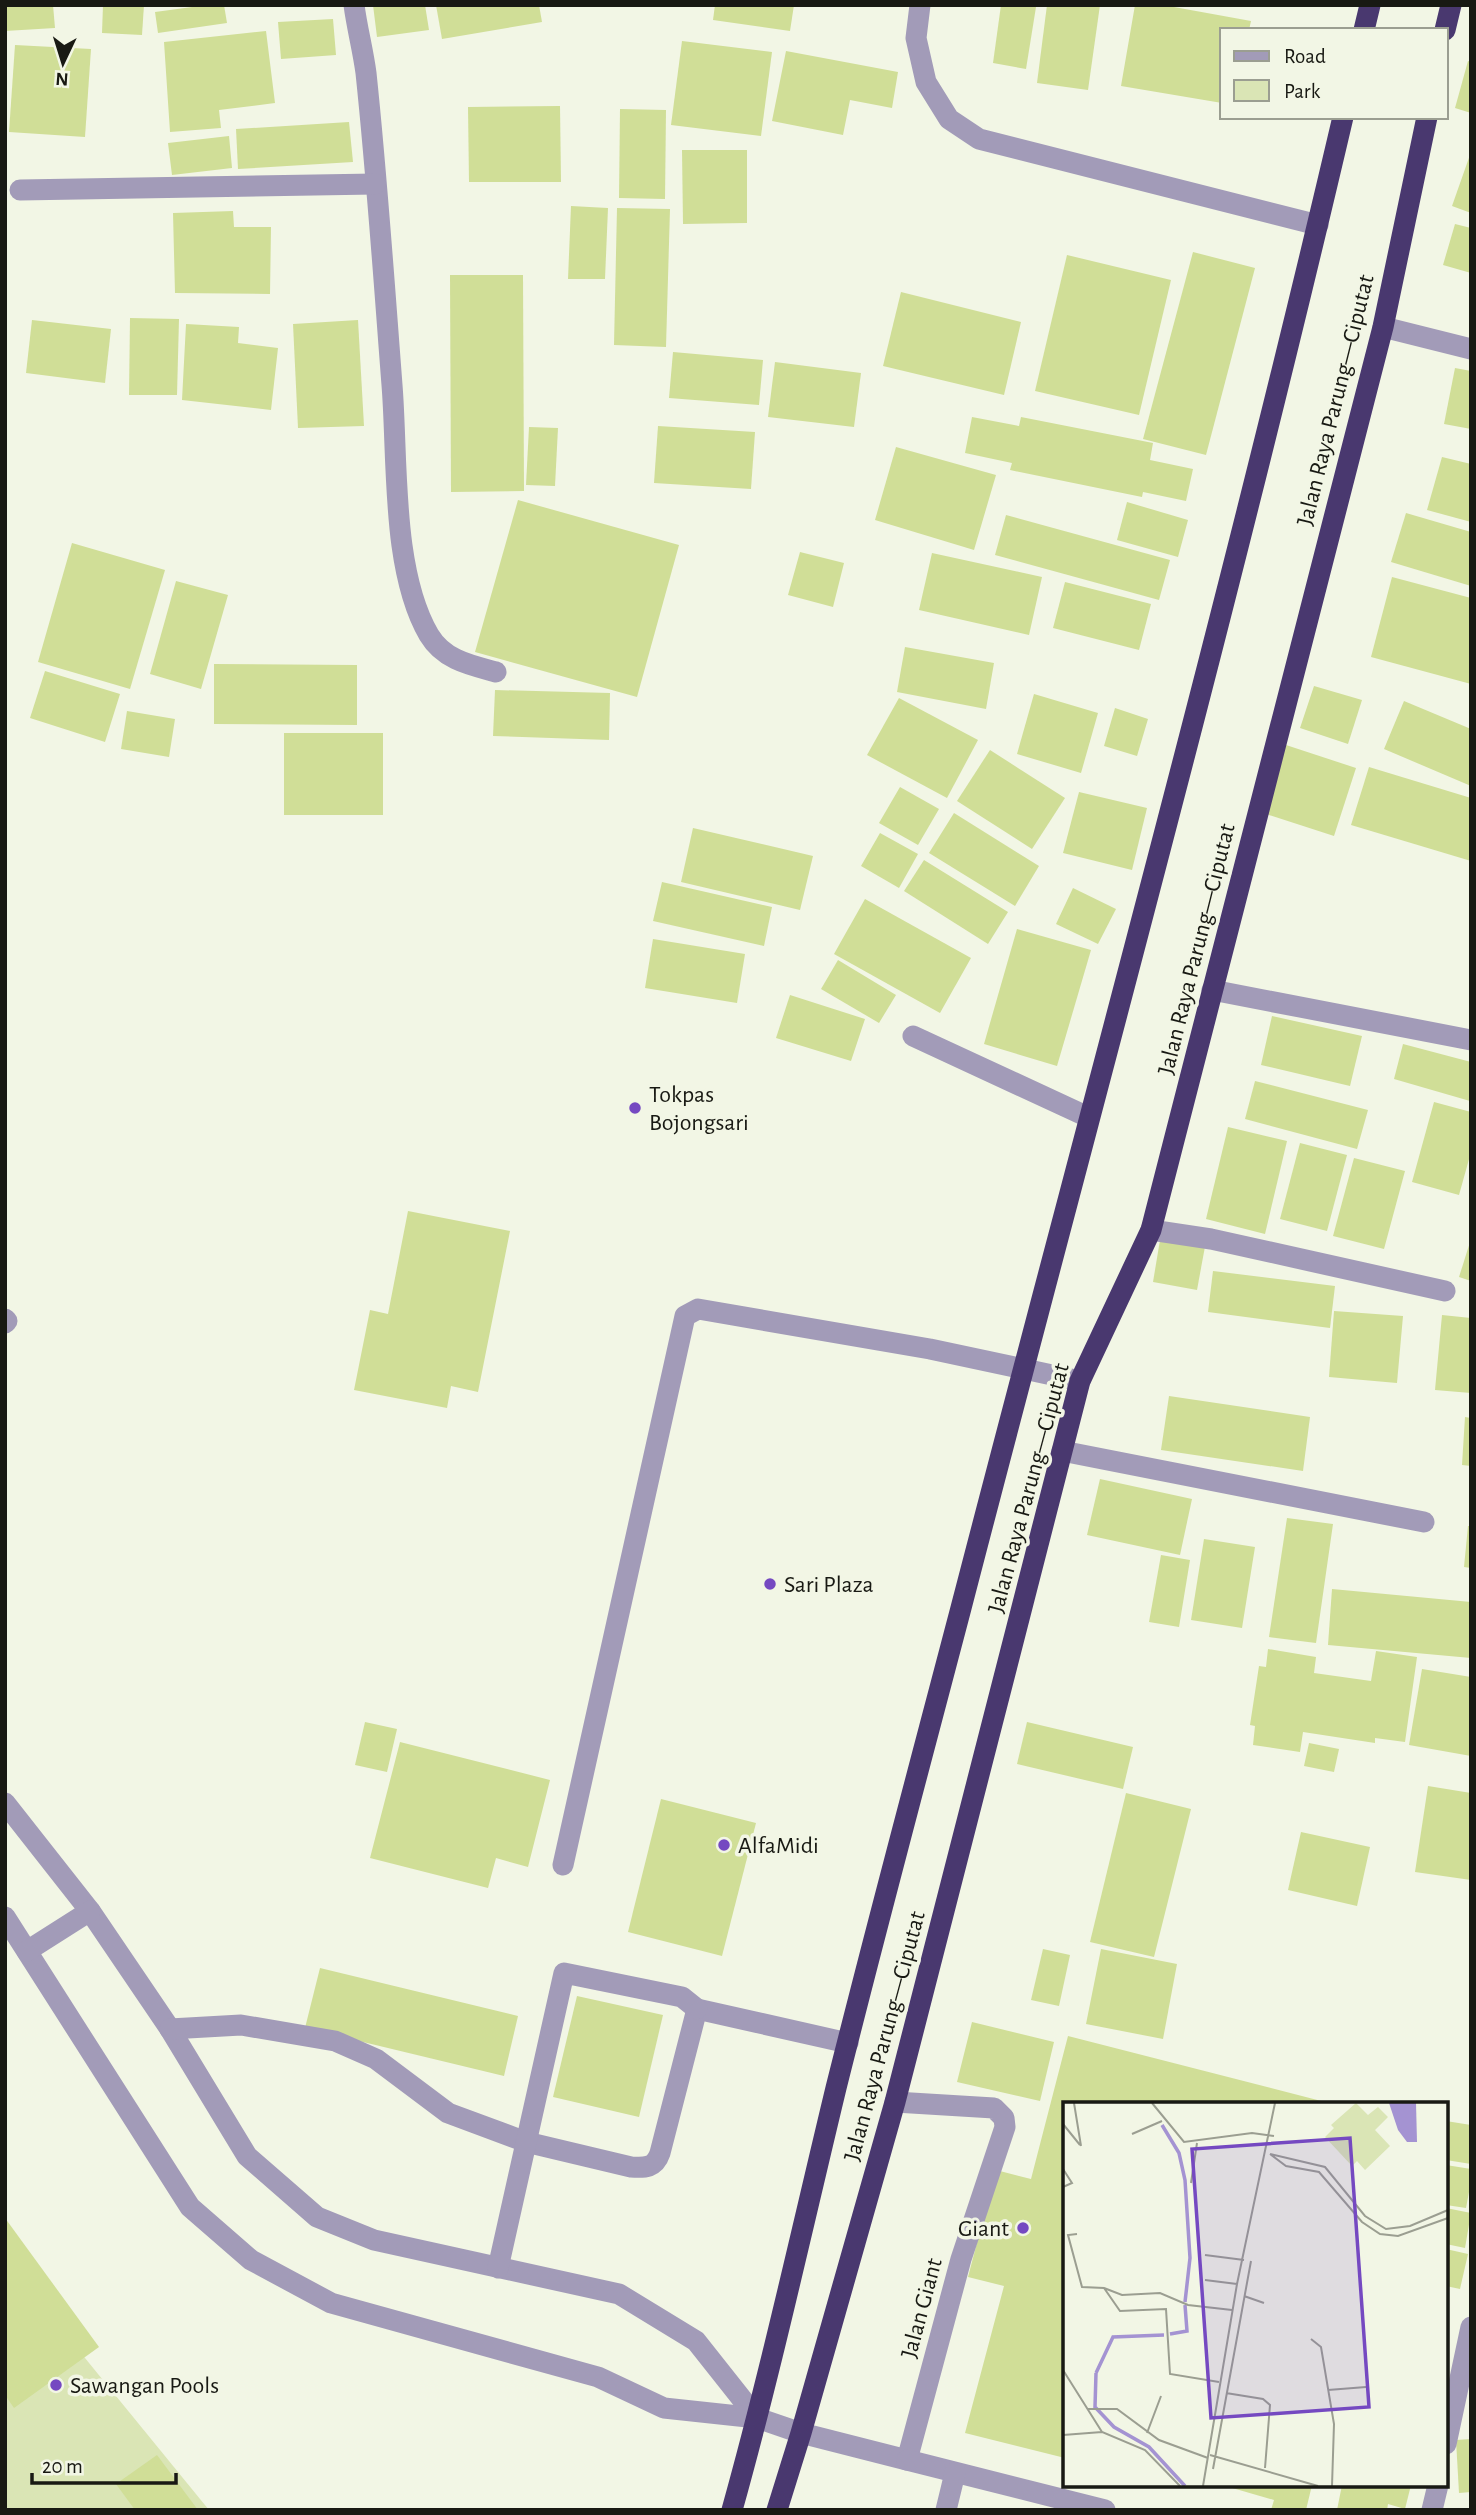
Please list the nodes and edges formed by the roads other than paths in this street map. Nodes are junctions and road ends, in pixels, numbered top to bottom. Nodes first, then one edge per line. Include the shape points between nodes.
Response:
1 (354, 5) edge
2 (920, 5) edge
3 (1370, 5) edge
4 (1451, 5) edge
5 (1364, 28) edge
6 (1446, 28) edge
7 (1343, 119) edge
8 (1427, 119) edge
9 (375, 184) junction
10 (20, 190) dead end
11 (1318, 225) junction
12 (1382, 327) junction
13 (1471, 349) edge
14 (496, 672) dead end
15 (1212, 990) junction
16 (913, 1036) dead end
17 (1471, 1040) edge
18 (1088, 1117) junction
19 (1151, 1230) junction
20 (1445, 1291) dead end
21 (1023, 1368) junction
22 (1080, 1381) junction
23 (1062, 1451) junction
24 (1424, 1522) dead end
25 (5, 1803) edge
26 (563, 1865) dead end
27 (90, 1912) junction
28 (5, 1917) edge
29 (27, 1951) junction
30 (697, 2009) junction
31 (170, 2029) junction
32 (848, 2043) junction
33 (895, 2102) junction
34 (526, 2142) junction
35 (499, 2268) junction
36 (1471, 2327) edge
37 (757, 2418) junction
38 (801, 2433) junction
39 (1448, 2435) edge
40 (907, 2460) junction
41 (956, 2473) junction
42 (1437, 2487) edge
43 (732, 2510) edge
44 (777, 2510) edge
45 (946, 2510) edge
46 (1105, 2510) edge
47 (1432, 2510) edge

1 - 9 street via 366,70
2 - 11 street via 916,38 926,82 949,119 979,139
3 - 5 highway
4 - 6 highway
7 - 11 highway, Jalan Raya Parung—Ciputat
8 - 12 highway, Jalan Raya Parung—Ciputat
9 - 10 street
9 - 14 street via 393,388 398,512 411,589 431,638 455,660
11 - 18 highway, Jalan Raya Parung—Ciputat via 1200,700
12 - 13 street
12 - 15 highway, Jalan Raya Parung—Ciputat
15 - 17 street
15 - 19 highway, Jalan Raya Parung—Ciputat
16 - 18 street
18 - 21 highway, Jalan Raya Parung—Ciputat
19 - 20 street
19 - 22 highway, Jalan Raya Parung—Ciputat
21 - 22 street
21 - 26 street via 698,1309 685,1316
21 - 32 highway, Jalan Raya Parung—Ciputat
22 - 23 highway, Jalan Raya Parung—Ciputat
23 - 24 street
23 - 33 highway, Jalan Raya Parung—Ciputat
25 - 27 street
27 - 29 street
27 - 31 street
28 - 29 street
29 - 37 street via 190,2207 251,2260 331,2303 598,2377 664,2408
30 - 32 street
30 - 34 street via 657,2160 647,2168
30 - 34 street via 682,1997 564,1973
31 - 34 street via 241,2025 335,2041 376,2059 448,2113
31 - 35 street via 247,2156 317,2217 374,2240
32 - 37 highway, Jalan Raya Parung—Ciputat
33 - 38 highway, Jalan Raya Parung—Ciputat
33 - 40 street, Jalan Giant via 995,2108 1005,2127 961,2259
34 - 35 street
35 - 37 street via 619,2294 696,2341
36 - 39 street
37 - 38 street
37 - 43 highway, Jalan Raya Parung—Ciputat
38 - 40 street
38 - 44 highway, Jalan Raya Parung—Ciputat
40 - 41 street
41 - 45 street
41 - 46 street
42 - 47 street

